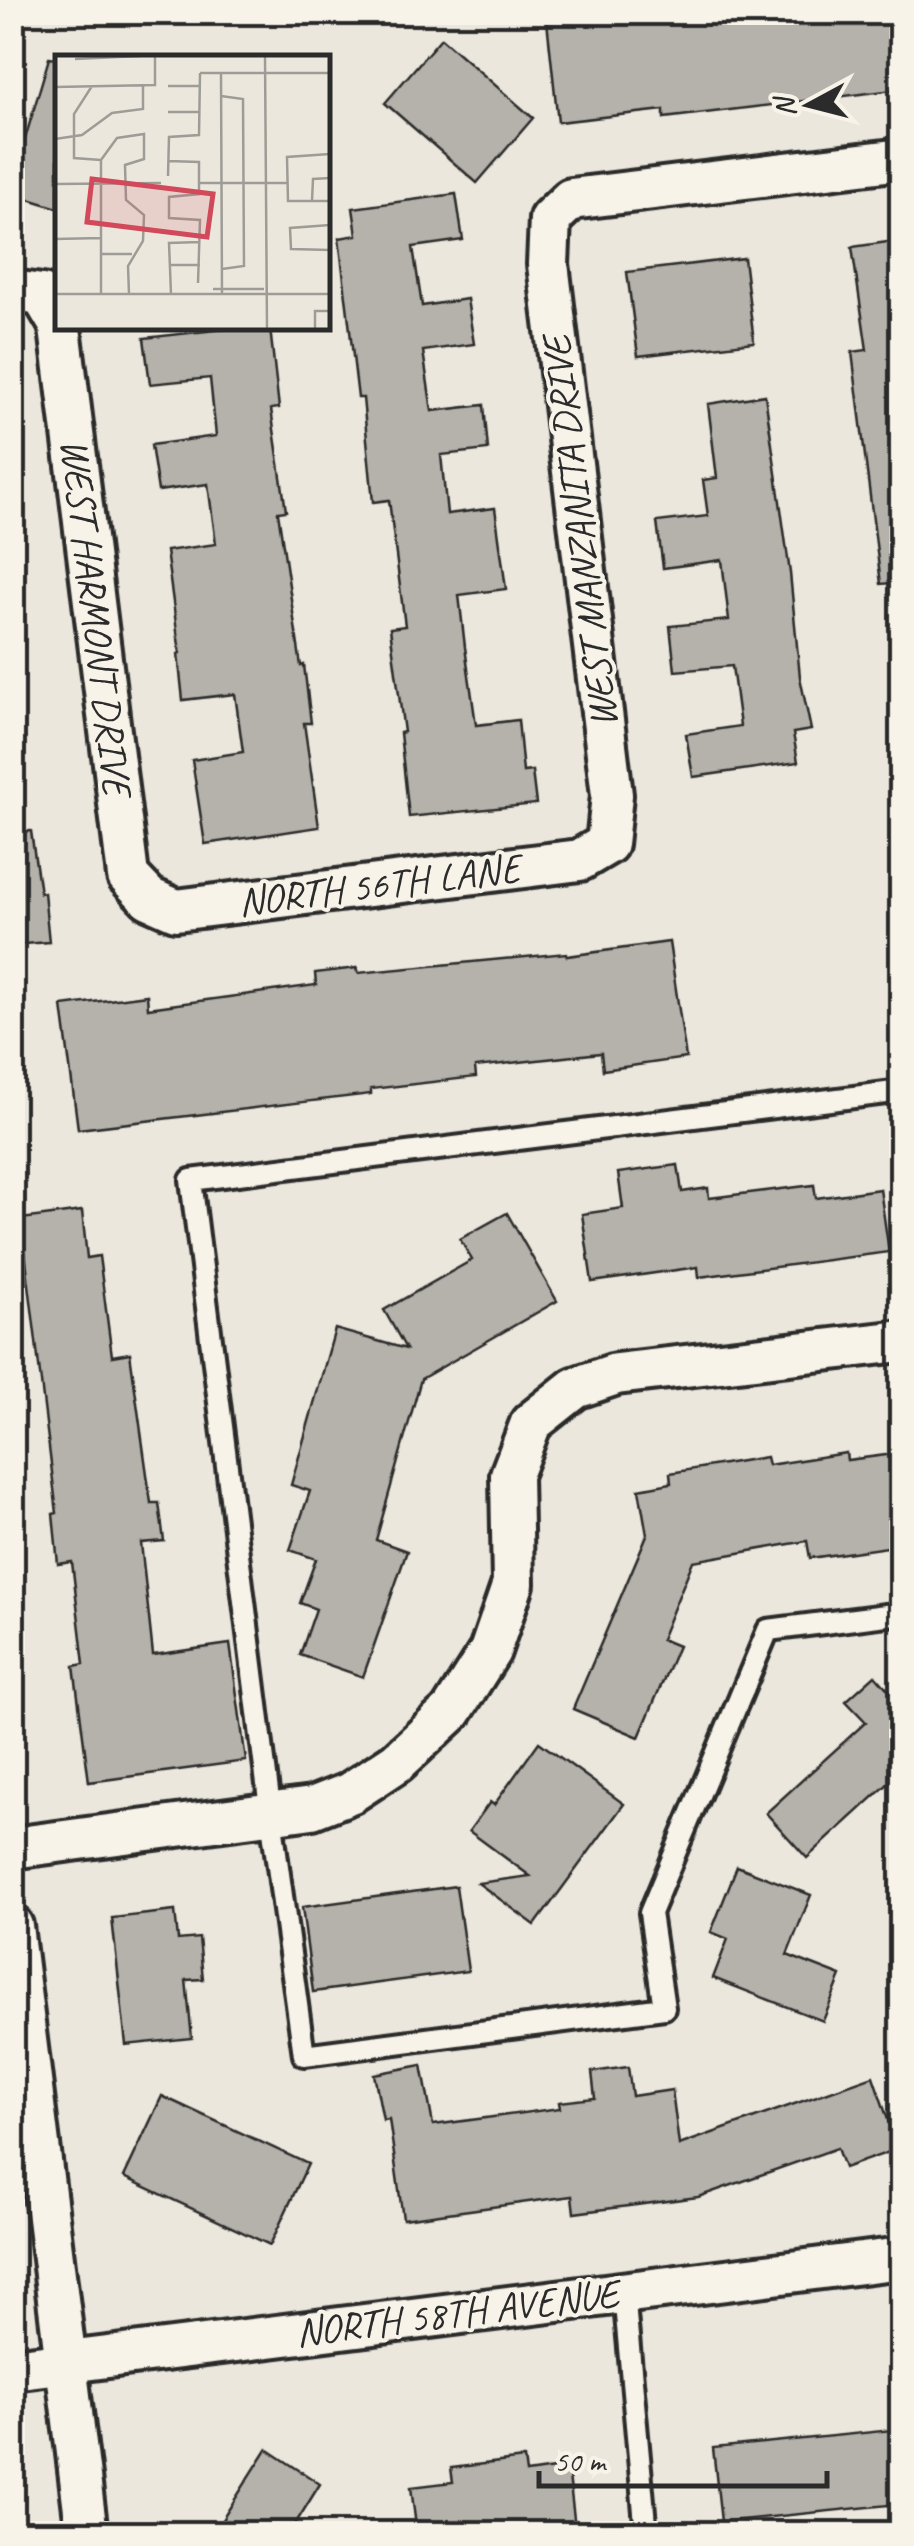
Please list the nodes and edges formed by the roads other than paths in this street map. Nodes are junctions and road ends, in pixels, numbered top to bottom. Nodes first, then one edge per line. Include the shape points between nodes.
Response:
1 (902, 159) edge
2 (43, 309) edge
3 (607, 844) joint
4 (150, 898) joint
5 (902, 1091) edge
6 (902, 1341) edge
7 (902, 1613) edge
8 (270, 1816) junction
9 (12, 1848) edge
10 (12, 1926) edge
11 (902, 2258) edge
12 (624, 2292) junction
13 (66, 2362) junction
14 (12, 2369) edge
15 (87, 2534) edge
16 (646, 2534) edge

1 - 3 street, WEST MANZANITA DRIVE via 571,199 550,219 548,264 612,795
2 - 4 street, WEST HARMONT DRIVE via 128,876
3 - 4 street, NORTH 56TH LANE via 580,860 176,910
5 - 8 lane via 191,1180
6 - 8 street via 616,1374 575,1388 531,1423 511,1476 513,1584 490,1651 452,1711 398,1762 350,1793
7 - 8 lane via 768,1630 650,1912 664,2008 304,2055
8 - 9 street
10 - 13 street
11 - 12 street, NORTH 58TH AVENUE
12 - 13 street, NORTH 58TH AVENUE
12 - 16 lane
13 - 14 street, NORTH 58TH AVENUE
13 - 15 street

